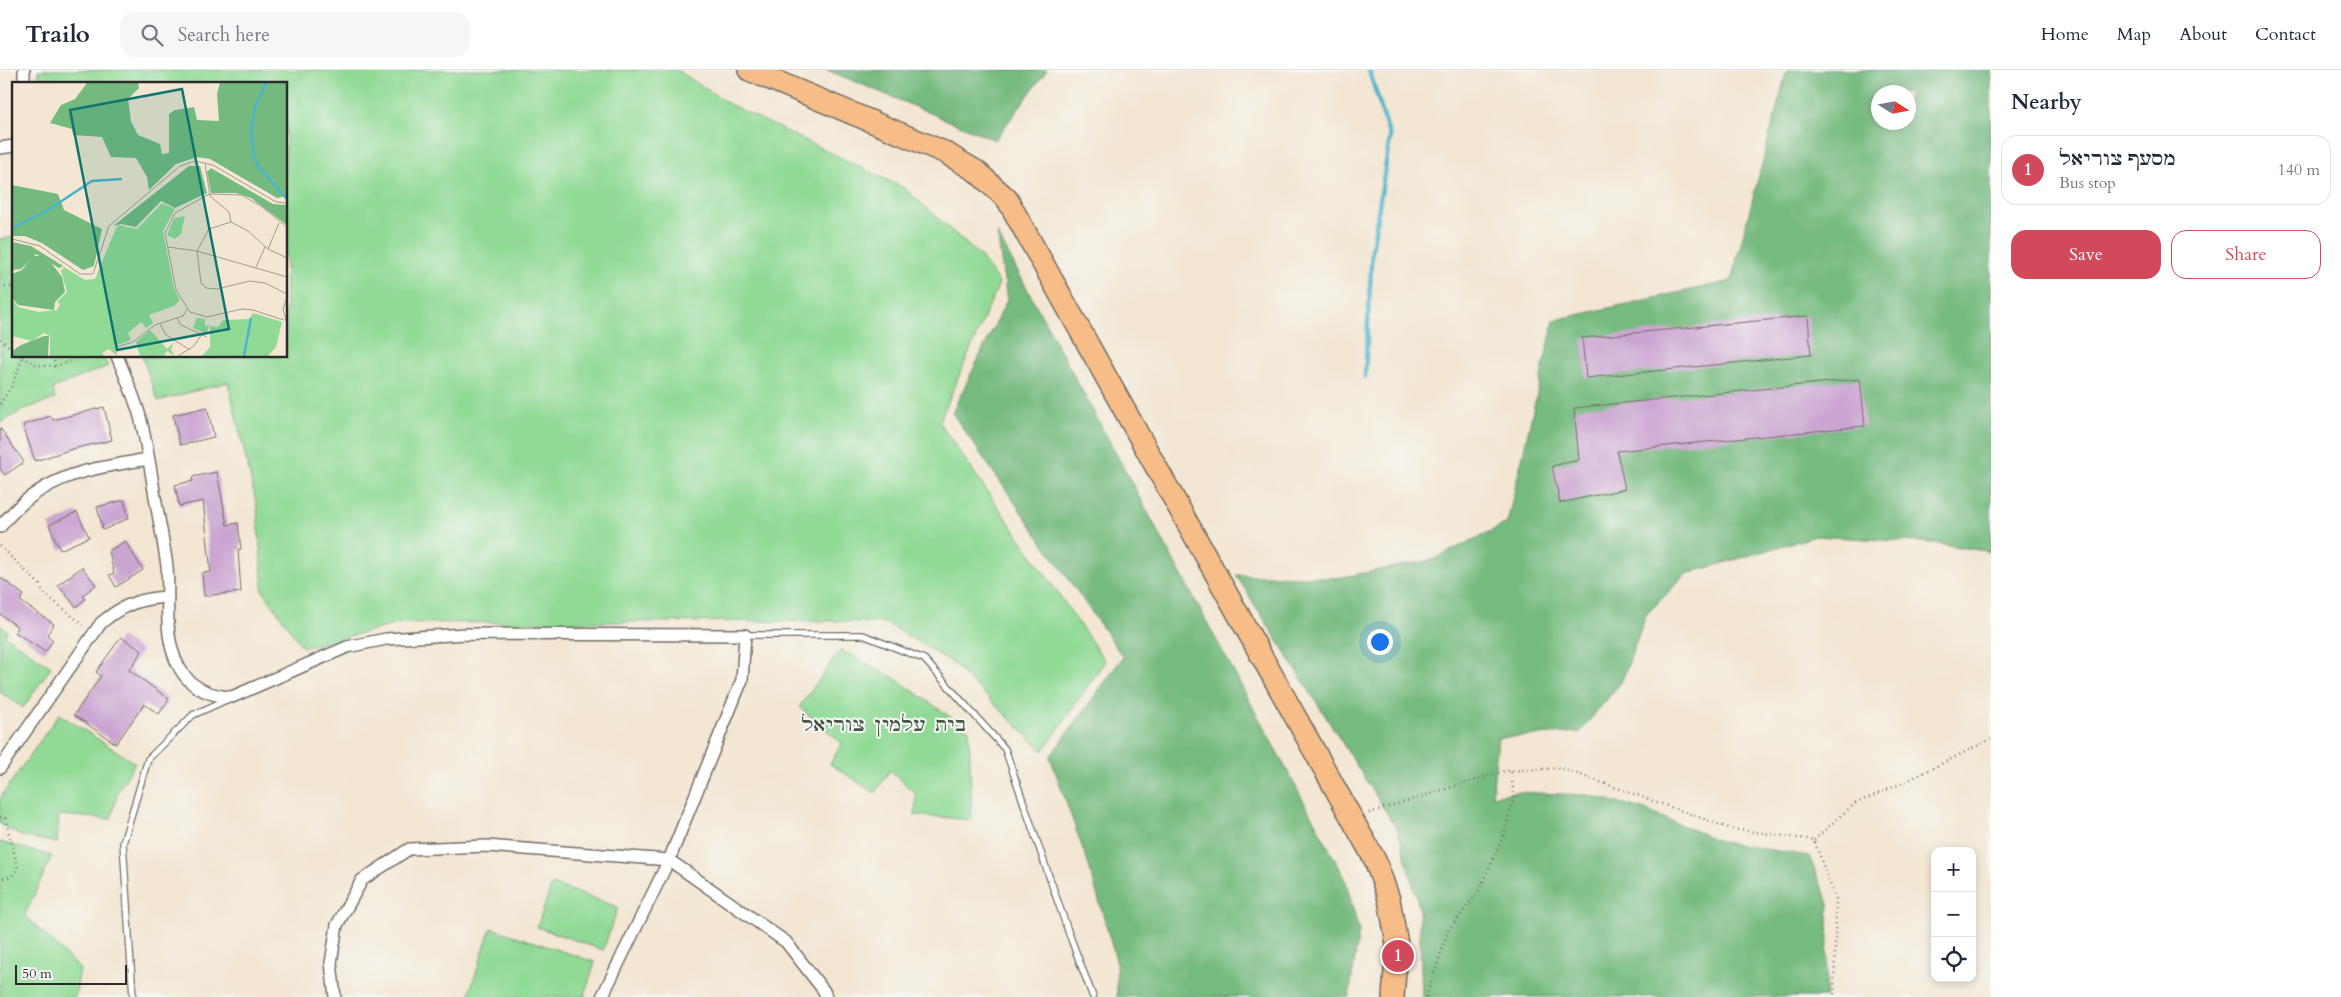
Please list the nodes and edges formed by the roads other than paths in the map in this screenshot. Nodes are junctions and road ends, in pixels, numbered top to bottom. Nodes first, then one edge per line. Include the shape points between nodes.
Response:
1 (749, 70) edge
2 (118, 358) edge
3 (148, 459) junction
4 (0, 527) edge
5 (168, 598) junction
6 (745, 635) junction
7 (232, 697) junction
8 (0, 768) edge
9 (669, 860) junction
10 (133, 997) edge
11 (335, 997) edge
12 (602, 997) edge
13 (826, 997) edge
14 (1093, 997) edge
15 (1393, 997) edge

1 - 15 highway via 944,152 976,171 1007,199 1375,860 1389,899 1397,944
2 - 3 street via 139,414
3 - 4 street via 64,477 26,500
3 - 5 street via 167,566
5 - 7 street via 168,632 180,668 192,684 204,692
5 - 8 street via 147,598 124,606 101,623
6 - 7 street via 466,634 386,639 348,647
6 - 9 street via 742,680
6 - 14 lane via 863,634 924,659 1005,749
7 - 10 lane via 193,715 148,759 123,843
9 - 11 street via 487,846 408,849 362,880 337,924 331,964
9 - 12 street
9 - 13 street via 786,942

